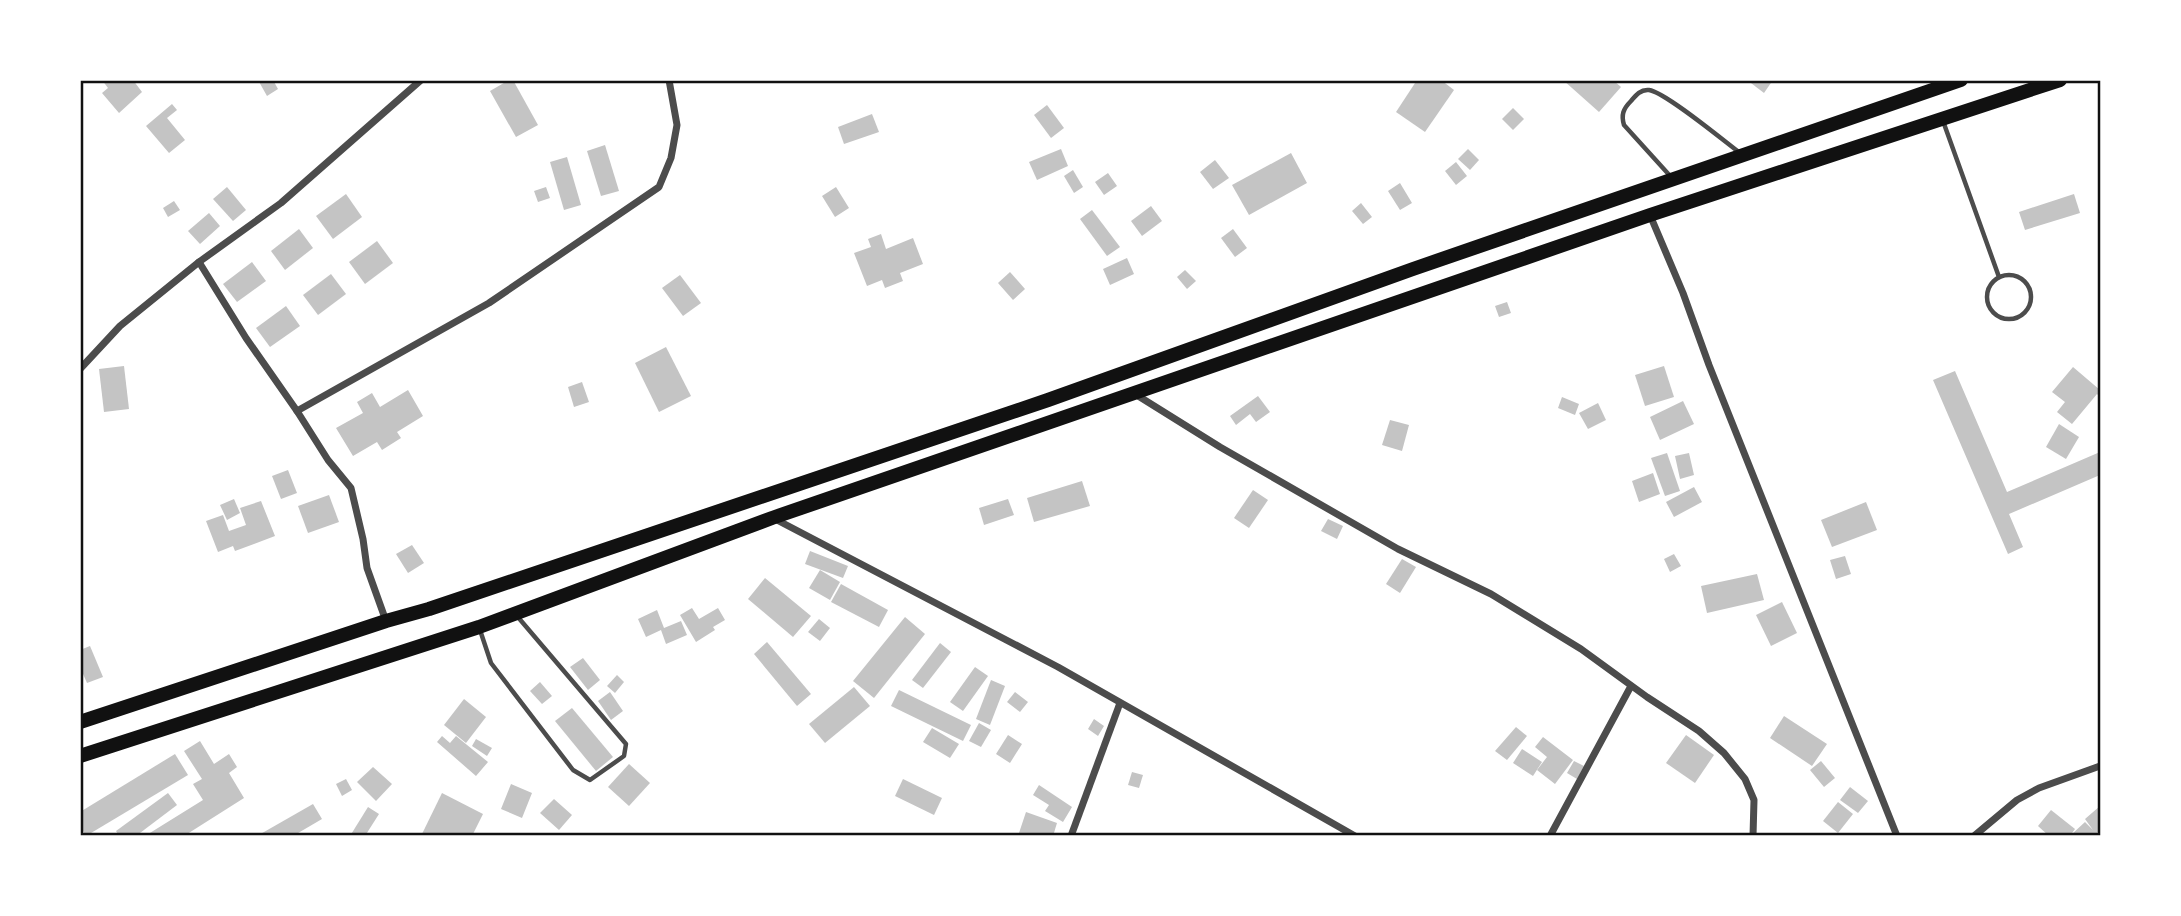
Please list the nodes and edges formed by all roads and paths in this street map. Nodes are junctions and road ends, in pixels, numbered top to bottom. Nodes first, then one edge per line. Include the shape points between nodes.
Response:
1 (421, 80) edge
2 (669, 80) edge
3 (1961, 80) edge
4 (2060, 80) edge
5 (1943, 120) junction
6 (1742, 155) junction
7 (1672, 179) junction
8 (1650, 215) junction
9 (199, 262) junction
10 (1998, 277) junction
11 (80, 369) edge
12 (1133, 394) junction
13 (1048, 400) junction
14 (298, 411) junction
15 (1055, 420) junction
16 (772, 517) junction
17 (514, 613) junction
18 (386, 621) junction
19 (479, 627) junction
20 (1631, 685) junction
21 (1120, 704) junction
22 (82, 718) edge
23 (80, 756) edge
24 (2101, 766) edge
25 (1071, 835) edge
26 (1355, 835) edge
27 (1550, 835) edge
28 (1754, 835) edge
29 (1898, 835) edge
30 (1974, 835) edge

1 - 9 street via 281,202
2 - 14 street via 677,125 659,187 489,303
3 - 6 main road
4 - 5 main road
5 - 8 main road
5 - 10 lane
6 - 7 main road
6 - 7 lane via 1665,97 1648,89 1639,92 1625,107 1624,125
7 - 13 main road
8 - 12 main road
8 - 29 street
9 - 11 street via 120,326
9 - 14 street
10 - 10 lane via 1988,288 1988,303 1997,316 2012,319 2026,312 2032,298 2027,283 2014,275
12 - 15 main road
12 - 20 street via 1398,549 1491,594
13 - 15 main road
13 - 18 main road
14 - 18 street via 351,488 367,568
15 - 16 main road
16 - 17 main road
16 - 21 street
17 - 19 main road
17 - 19 lane via 626,744 624,756 590,780 573,770 491,663
18 - 22 main road
19 - 23 main road
20 - 27 street
20 - 28 street via 1724,753 1755,800
21 - 25 street
21 - 26 street
24 - 30 street via 2017,800

